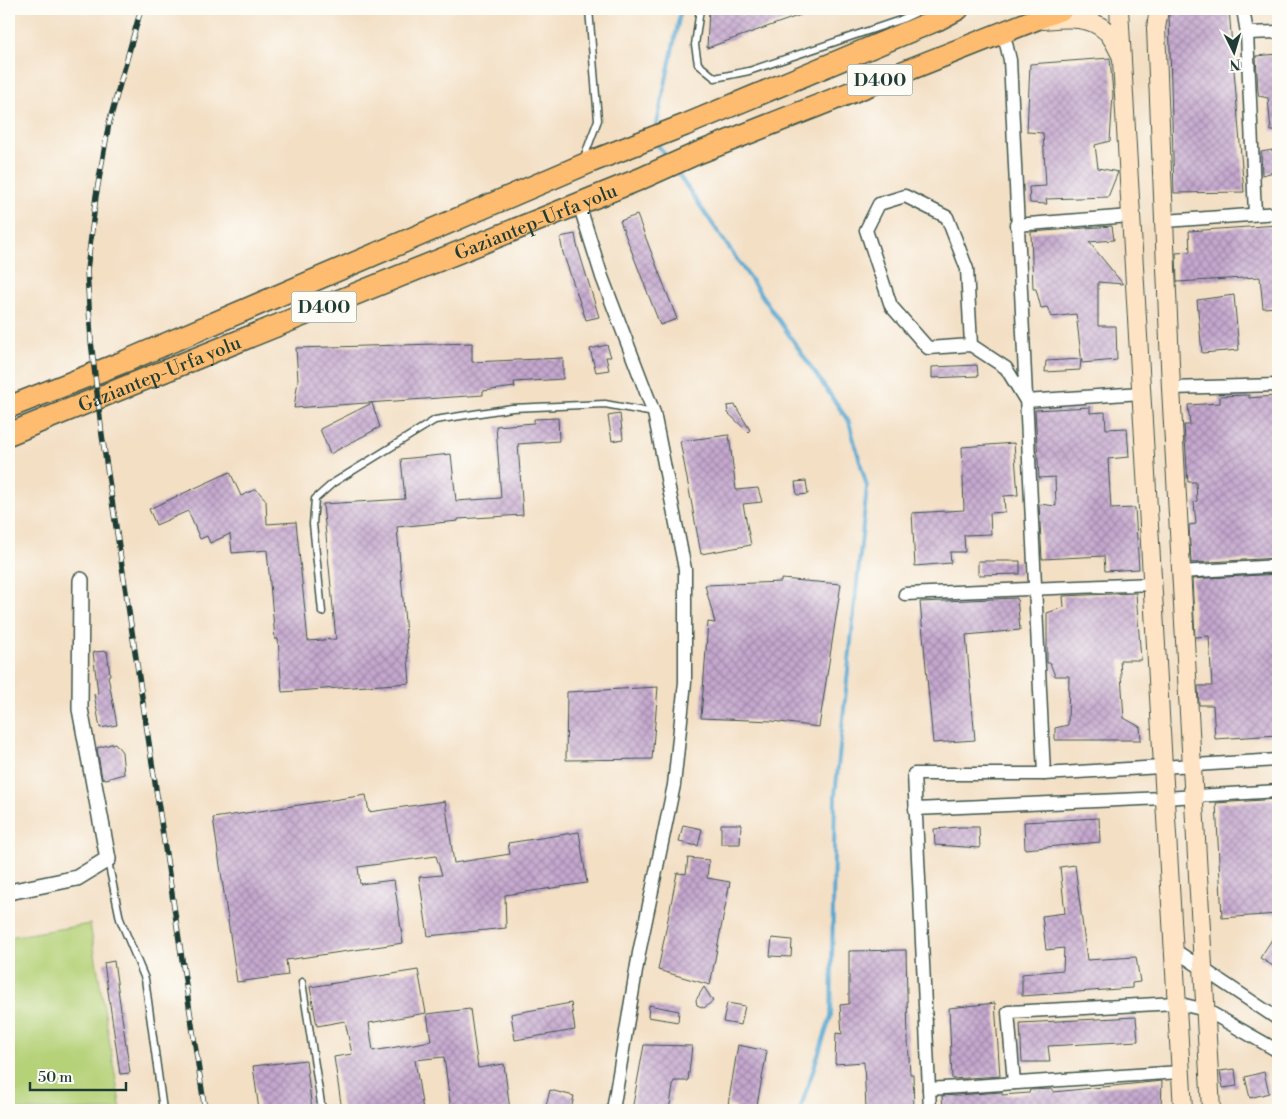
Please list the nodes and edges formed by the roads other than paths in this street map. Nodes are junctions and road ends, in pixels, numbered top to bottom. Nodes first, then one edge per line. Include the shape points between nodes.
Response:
1 (588, 9) edge
2 (700, 9) edge
3 (924, 9) edge
4 (958, 9) edge
5 (1062, 9) edge
6 (1119, 9) edge
7 (1159, 9) edge
8 (1243, 9) edge
9 (1012, 27) junction
10 (1278, 32) edge
11 (1247, 33) junction
12 (1122, 57) junction
13 (581, 166) junction
14 (579, 204) junction
15 (1278, 213) edge
16 (1255, 214) junction
17 (1130, 216) junction
18 (1164, 221) junction
19 (1016, 224) junction
20 (971, 346) junction
21 (1278, 385) edge
22 (1171, 388) junction
23 (1141, 393) junction
24 (1026, 401) junction
25 (9, 406) edge
26 (654, 413) junction
27 (9, 434) edge
28 (1278, 566) edge
29 (1181, 572) junction
30 (80, 580) dead end
31 (1152, 584) junction
32 (1035, 588) junction
33 (905, 594) dead end
34 (322, 612) dead end
35 (1278, 760) edge
36 (1192, 765) junction
37 (1162, 767) junction
38 (1044, 774) junction
39 (1278, 791) edge
40 (1194, 797) junction
41 (1164, 798) junction
42 (915, 808) junction
43 (108, 860) junction
44 (9, 892) edge
45 (1173, 949) junction
46 (1204, 969) junction
47 (302, 982) dead end
48 (1176, 1003) junction
49 (1206, 1010) junction
50 (1278, 1019) edge
51 (1278, 1051) edge
52 (1180, 1072) junction
53 (1014, 1084) junction
54 (929, 1089) junction
55 (163, 1110) edge
56 (322, 1110) edge
57 (612, 1110) edge
58 (930, 1110) edge
59 (1183, 1110) edge
60 (1211, 1110) edge

1 - 13 lane via 598,120
2 - 3 lane via 695,45 698,64 716,78 749,71
4 - 13 highway, Gaziantep-Urfa yolu / D400
5 - 9 highway, Gaziantep-Urfa yolu / D400
6 - 12 main road
7 - 18 main road via 1156,28
8 - 11 street
9 - 12 main road via 1066,17 1091,22 1107,32
9 - 14 highway, Gaziantep-Urfa yolu / D400
9 - 19 street via 1010,60
10 - 11 street
11 - 16 street
12 - 17 main road
13 - 25 highway, Gaziantep-Urfa yolu / D400 via 135,357
14 - 26 street via 602,277
14 - 27 highway, Gaziantep-Urfa yolu / D400
15 - 16 street
16 - 18 street
17 - 19 street
17 - 23 main road
18 - 22 main road
19 - 24 street
20 - 20 street via 928,348 891,306 866,230 880,204 905,196 947,217 967,269
20 - 24 street via 1006,368
21 - 22 street
22 - 29 main road
23 - 24 street
23 - 31 main road
24 - 32 street
26 - 34 lane via 605,404 512,408 435,420 333,483 315,498 312,524
26 - 57 street via 685,569 685,682 674,785 639,953
28 - 29 street
29 - 36 main road
30 - 43 street via 80,709
31 - 32 street
31 - 37 main road
32 - 33 street
32 - 38 street
35 - 36 street
36 - 37 street
36 - 40 main road
37 - 38 street
37 - 41 main road
38 - 42 street via 914,774
39 - 40 street
40 - 41 street
40 - 46 main road
41 - 42 street
41 - 45 main road
42 - 54 street
43 - 44 street via 77,878
43 - 55 lane via 120,919 145,979
45 - 46 street
45 - 48 main road
46 - 49 main road
46 - 50 street
47 - 56 lane
48 - 49 street
48 - 52 main road
48 - 53 street via 1008,1012
49 - 51 street
49 - 60 main road
52 - 53 street
52 - 59 main road
53 - 54 street
54 - 58 street

